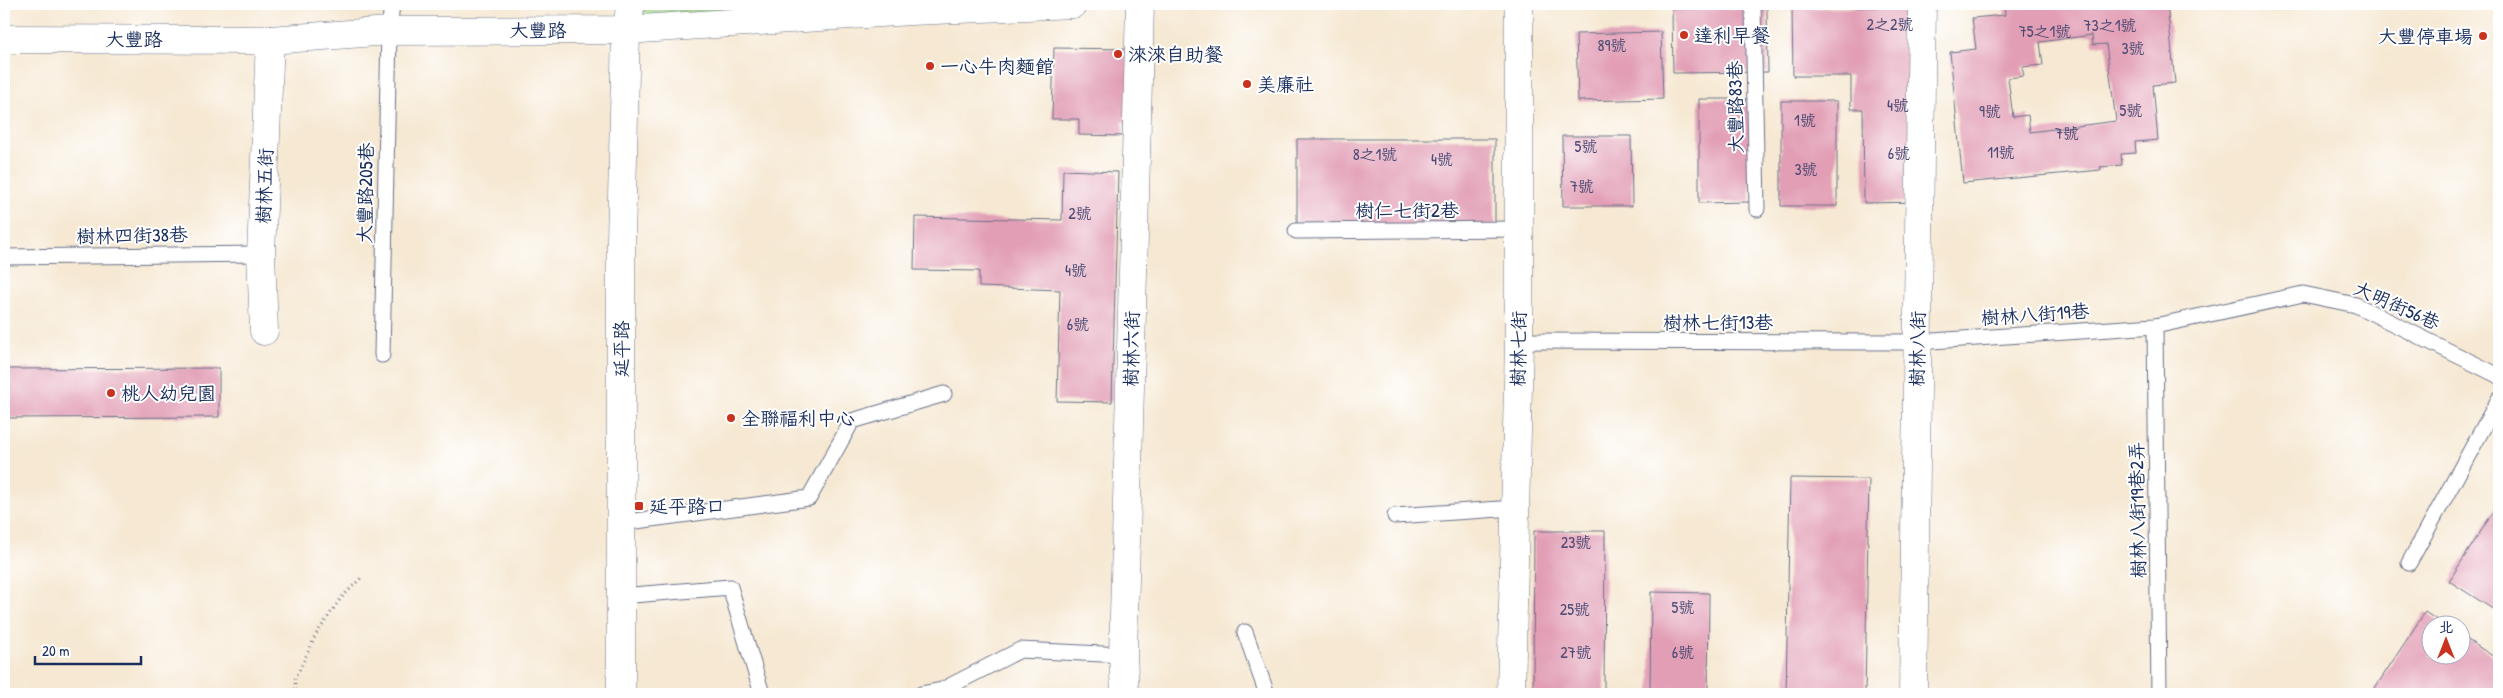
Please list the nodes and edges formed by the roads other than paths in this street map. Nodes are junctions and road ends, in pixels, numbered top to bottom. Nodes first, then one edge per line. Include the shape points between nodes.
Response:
1 (392, 4) edge
2 (631, 4) edge
3 (1073, 4) edge
4 (1140, 4) edge
5 (1519, 4) edge
6 (1753, 4) edge
7 (1922, 4) edge
8 (626, 30) junction
9 (389, 31) junction
10 (4, 39) edge
11 (270, 40) junction
12 (1757, 209) dead end
13 (1519, 229) junction
14 (1296, 231) dead end
15 (261, 254) junction
16 (4, 257) edge
17 (2155, 326) junction
18 (264, 331) dead end
19 (1519, 341) junction
20 (1917, 342) junction
21 (382, 356) dead end
22 (2499, 376) edge
23 (944, 394) dead end
24 (2499, 399) edge
25 (1515, 508) junction
26 (1395, 516) dead end
27 (621, 523) junction
28 (2409, 563) dead end
29 (621, 596) junction
30 (1245, 632) dead end
31 (1123, 655) junction
32 (621, 694) edge
33 (762, 694) edge
34 (921, 694) edge
35 (1125, 694) edge
36 (1267, 694) edge
37 (1511, 694) edge
38 (1914, 694) edge
39 (2159, 694) edge

1 - 9 lane, 大豐路205巷
2 - 8 street, 延平路
3 - 8 street, 大豐路
4 - 31 street, 樹林六街
5 - 13 street, 樹林七街
6 - 12 lane, 大豐路83巷
7 - 20 street, 樹林八街
8 - 9 street, 大豐路
8 - 27 street, 延平路 via 621,242
9 - 11 street, 大豐路
9 - 21 lane, 大豐路205巷
10 - 11 street, 大豐路
11 - 15 street, 樹林五街
13 - 14 lane, 樹仁七街2巷
13 - 19 street, 樹林七街
15 - 16 lane, 樹林四街38巷
15 - 18 street, 樹林五街
17 - 20 lane, 樹林八街19巷
17 - 22 lane, 大明街56巷 via 2303,294 2356,305
17 - 39 lane, 樹林八街19巷2弄
19 - 20 lane, 樹林七街13巷
19 - 25 street, 樹林七街
20 - 38 street, 樹林八街
23 - 27 lane via 852,421 810,498
24 - 28 lane
25 - 26 lane
25 - 37 street, 樹林七街
27 - 29 street, 延平路
29 - 32 street, 延平路
29 - 33 lane via 730,588
30 - 36 lane
31 - 34 lane via 1020,650 942,690
31 - 35 street, 樹林六街

